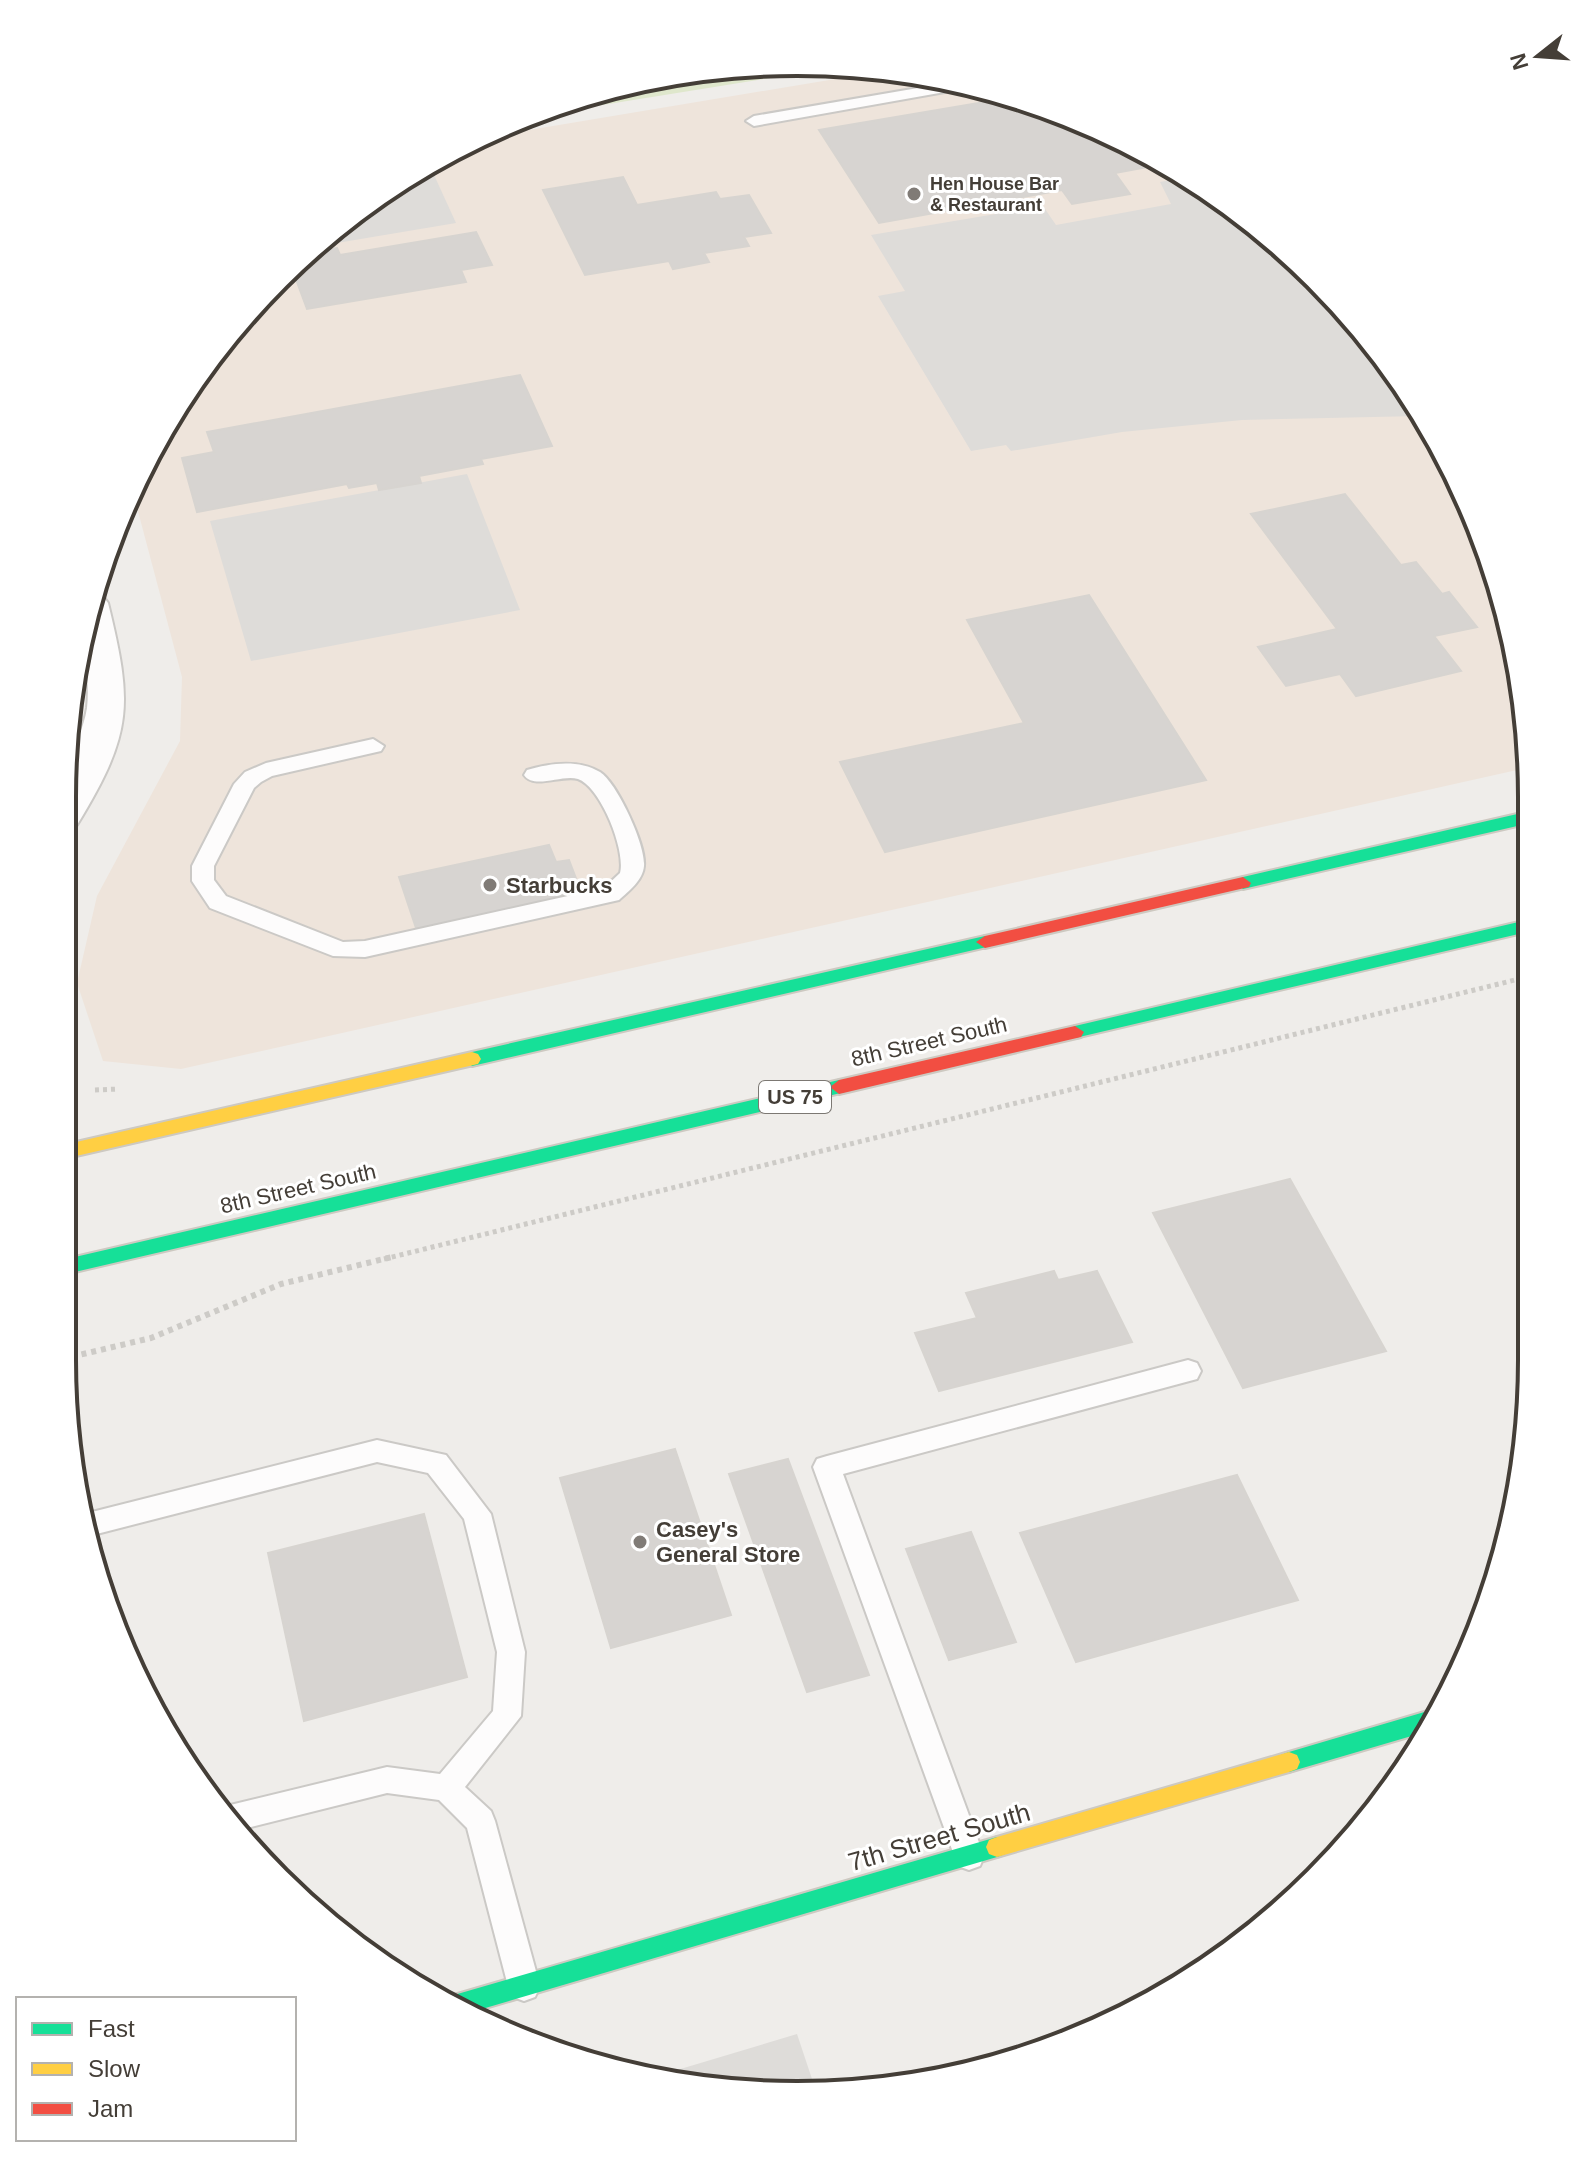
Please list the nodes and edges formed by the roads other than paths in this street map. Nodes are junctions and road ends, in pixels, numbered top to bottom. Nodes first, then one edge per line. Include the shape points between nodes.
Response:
1 (937, 90) edge
2 (754, 121) dead end
3 (96, 633) edge
4 (373, 746) dead end
5 (535, 775) dead end
6 (76, 792) edge
7 (1518, 820) edge
8 (1518, 928) edge
9 (76, 1149) edge
10 (76, 1265) edge
11 (1188, 1371) dead end
12 (95, 1523) edge
13 (1419, 1723) edge
14 (446, 1788) junction
15 (239, 1816) edge
16 (969, 1856) junction
17 (524, 1986) junction
18 (469, 2002) edge

1 - 2 lane
3 - 6 street via 107,686 104,725
4 - 5 lane via 266,770 245,784 203,866 203,881 218,902 341,950 611,894 634,867 606,792 597,780 580,772
7 - 9 main road
8 - 10 main road, 8th Street South / US 75
11 - 16 lane via 827,1467
12 - 14 lane via 377,1451 436,1463 477,1514 511,1652 507,1716
13 - 16 main road, 7th Street South
14 - 15 lane via 387,1780
14 - 17 lane via 480,1821
16 - 17 main road, 7th Street South
17 - 18 main road, 7th Street South

